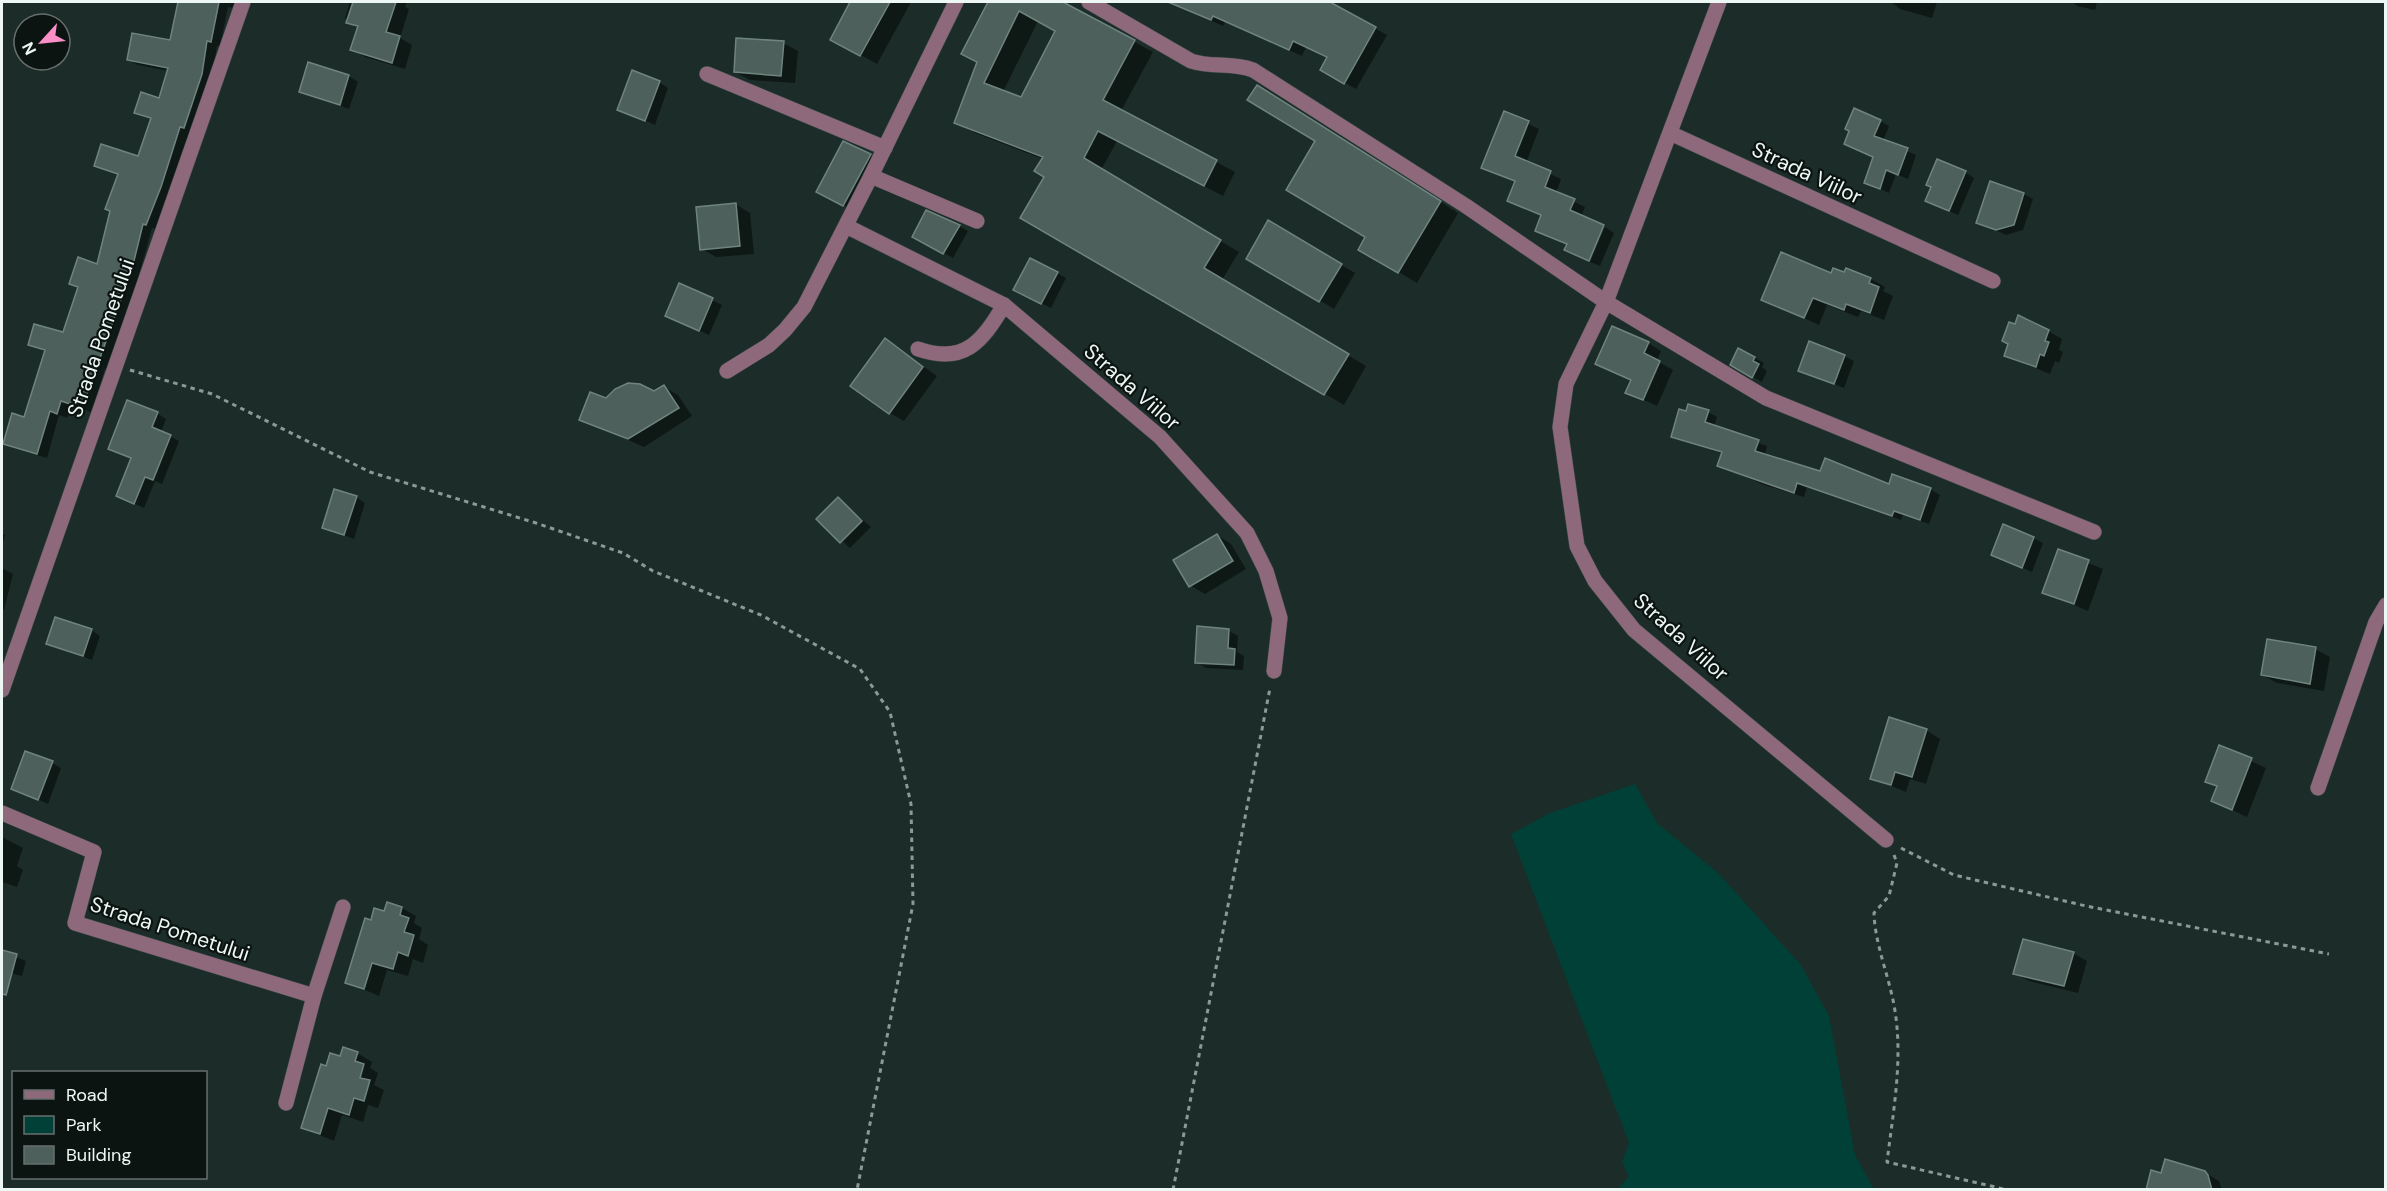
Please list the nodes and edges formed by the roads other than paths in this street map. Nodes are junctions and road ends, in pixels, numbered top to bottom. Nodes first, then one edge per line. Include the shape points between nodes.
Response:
1 (243, 2) edge
2 (956, 2) edge
3 (1089, 2) edge
4 (1719, 2) edge
5 (707, 74) dead end
6 (1670, 133) junction
7 (885, 148) junction
8 (871, 176) junction
9 (977, 220) dead end
10 (846, 226) junction
11 (1993, 281) dead end
12 (1606, 302) junction
13 (1004, 305) junction
14 (918, 349) dead end
15 (727, 371) dead end
16 (2094, 532) dead end
17 (2385, 605) edge
18 (1274, 671) road end
19 (2, 690) edge
20 (2318, 788) dead end
21 (2, 813) edge
22 (1886, 840) road end
23 (343, 907) dead end
24 (314, 996) junction
25 (286, 1103) dead end

1 - 19 street, Strada Pometului
2 - 7 street
3 - 12 street via 1191,61 1236,64 1253,70 1466,206
4 - 6 street, Strada Viilor
5 - 7 street
6 - 11 street, Strada Viilor
6 - 12 street, Strada Viilor
7 - 8 street
8 - 9 street
8 - 10 street
10 - 13 street, Strada Viilor
10 - 15 street via 804,306 785,330 769,345
12 - 16 street via 1766,398
12 - 22 street, Strada Viilor via 1566,384 1560,427 1577,546 1595,581 1635,630
13 - 14 street via 979,342 957,354 936,355
13 - 18 street, Strada Viilor via 1160,437 1247,533 1266,571 1280,618
17 - 20 street
21 - 24 street, Strada Pometului via 94,852 75,923
23 - 24 street
24 - 25 street

